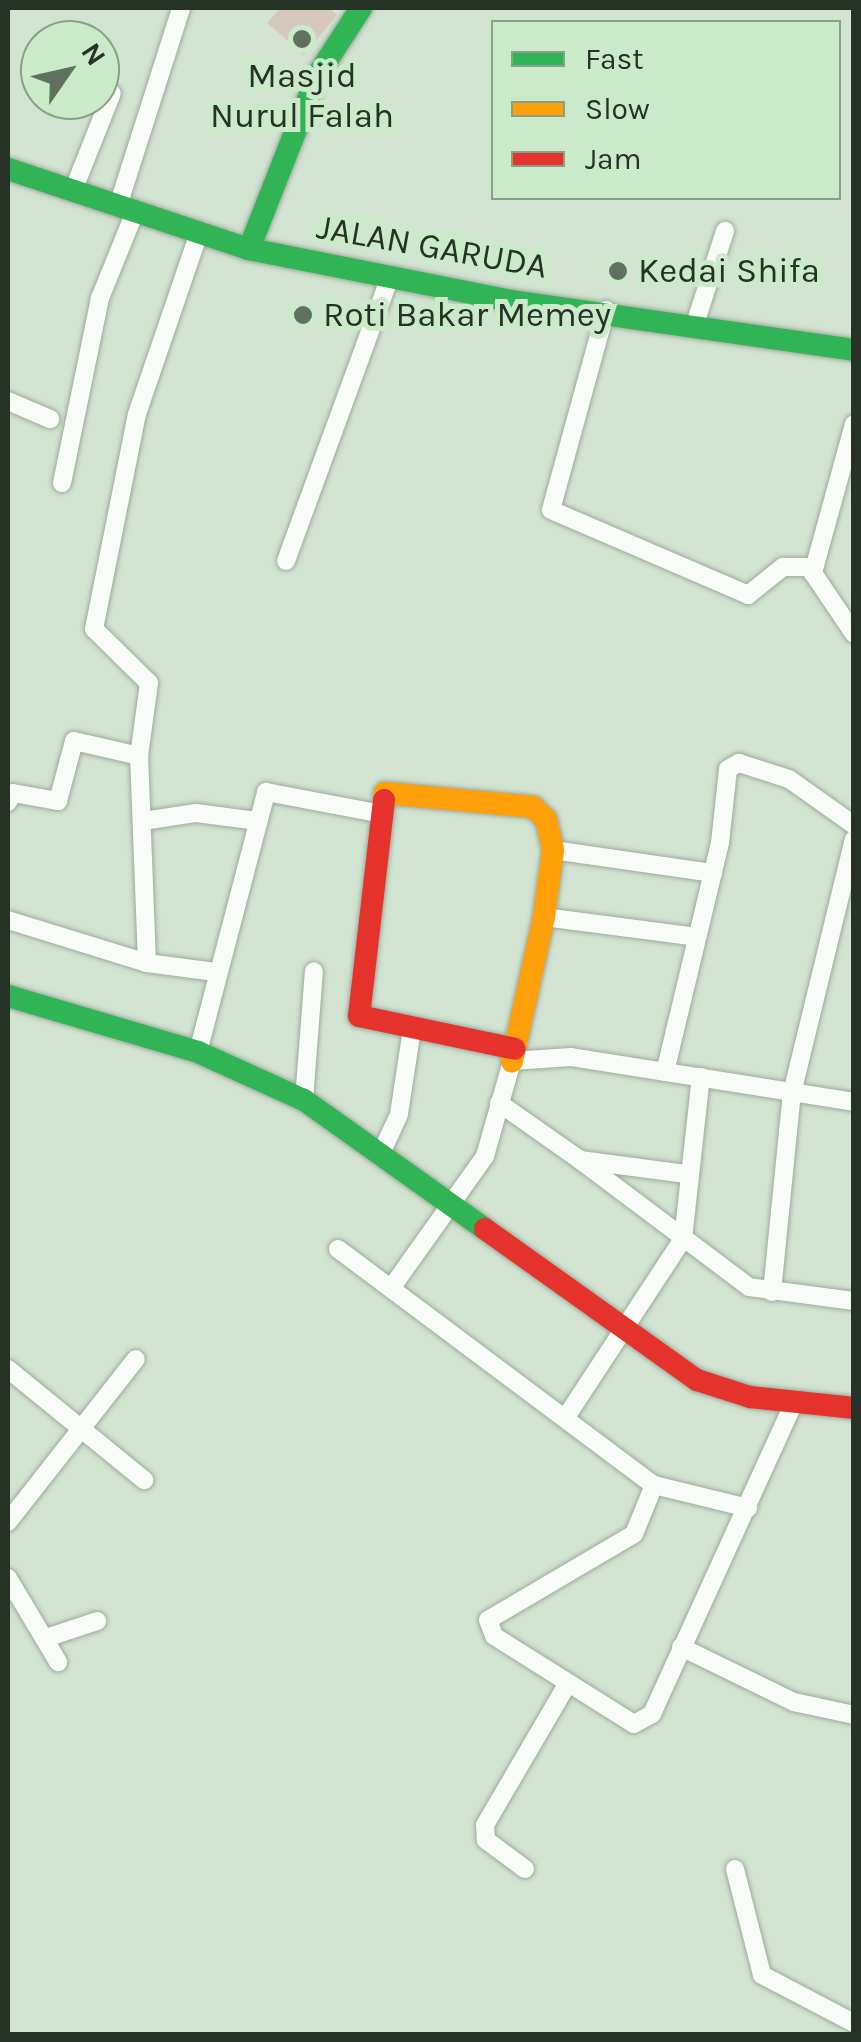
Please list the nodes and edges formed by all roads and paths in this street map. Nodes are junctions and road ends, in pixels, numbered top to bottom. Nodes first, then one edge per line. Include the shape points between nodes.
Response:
1 (181, 8) edge
2 (361, 8) edge
3 (101, 120) edge
4 (8, 169) edge
5 (73, 191) junction
6 (127, 209) junction
7 (725, 231) dead end
8 (200, 233) junction
9 (249, 249) junction
10 (390, 277) junction
11 (606, 310) junction
12 (696, 324) junction
13 (854, 350) edge
14 (8, 401) edge
15 (50, 419) dead end
16 (854, 424) edge
17 (62, 483) dead end
18 (286, 561) dead end
19 (814, 567) junction
20 (854, 634) edge
21 (139, 756) junction
22 (8, 802) edge
23 (376, 814) junction
24 (143, 821) junction
25 (258, 821) junction
26 (854, 825) edge
27 (854, 839) edge
28 (554, 850) junction
29 (713, 874) junction
30 (544, 917) junction
31 (8, 920) edge
32 (697, 937) junction
33 (147, 963) junction
34 (214, 972) junction
35 (314, 972) dead end
36 (8, 996) edge
37 (412, 1030) junction
38 (198, 1052) junction
39 (514, 1055) junction
40 (665, 1072) junction
41 (700, 1077) junction
42 (792, 1093) junction
43 (304, 1100) junction
44 (854, 1102) edge
45 (499, 1103) junction
46 (382, 1149) junction
47 (580, 1160) junction
48 (686, 1174) junction
49 (455, 1202) junction
50 (684, 1239) junction
51 (338, 1250) dead end
52 (392, 1286) junction
53 (772, 1292) junction
54 (854, 1300) edge
55 (625, 1328) junction
56 (136, 1359) dead end
57 (8, 1369) edge
58 (793, 1404) junction
59 (854, 1408) edge
60 (566, 1417) junction
61 (80, 1430) junction
62 (144, 1480) dead end
63 (654, 1485) junction
64 (748, 1508) junction
65 (8, 1522) edge
66 (8, 1578) edge
67 (97, 1621) dead end
68 (46, 1638) junction
69 (681, 1647) junction
70 (58, 1662) dead end
71 (568, 1684) junction
72 (854, 1715) edge
73 (525, 1869) dead end
74 (735, 1870) dead end
75 (854, 2023) edge

1 - 6 street
2 - 9 main road via 317,76
3 - 5 street
4 - 5 main road, JALAN GARUDA
5 - 6 main road, JALAN GARUDA
6 - 8 main road, JALAN GARUDA
6 - 17 street via 100,298
7 - 12 street
8 - 9 main road, JALAN GARUDA
8 - 21 street via 137,414 94,630 108,652 147,676
9 - 10 main road, JALAN GARUDA
10 - 11 main road, JALAN GARUDA
10 - 18 street
11 - 12 main road, JALAN GARUDA
11 - 19 street via 550,510 748,596 784,567
12 - 13 main road, JALAN GARUDA
14 - 15 street
16 - 19 street
19 - 20 street
21 - 22 street via 74,741 58,801 14,793
21 - 24 street
23 - 25 street via 271,791
23 - 28 main road via 394,790 533,806
23 - 37 main road via 357,1012
24 - 25 street via 196,813
24 - 33 street
25 - 34 street
26 - 29 street via 805,786 733,763 720,792
27 - 42 street
28 - 29 street
28 - 30 main road
29 - 32 street
30 - 32 street
30 - 39 main road
31 - 33 street
32 - 40 street
33 - 34 street
34 - 38 street
35 - 43 street
36 - 38 main road
37 - 39 main road
37 - 46 street via 400,1114
38 - 43 main road
39 - 40 street
39 - 45 street
40 - 41 street
41 - 42 street
41 - 48 street
42 - 44 street
42 - 53 street
43 - 46 main road
45 - 47 street
45 - 49 street via 490,1147
46 - 49 main road
47 - 48 street
47 - 50 street
48 - 50 street
49 - 52 street
49 - 55 main road
50 - 53 street via 749,1287
50 - 55 street
51 - 52 street
52 - 60 street
53 - 54 street
55 - 58 main road via 698,1380
55 - 60 street
56 - 61 street
57 - 61 street
58 - 59 main road
58 - 64 street
60 - 63 street
61 - 62 street
61 - 65 street
63 - 64 street
63 - 71 street via 634,1534 488,1620 494,1636
64 - 69 street
66 - 68 street
67 - 68 street
68 - 70 street
69 - 71 street via 640,1723
69 - 72 street via 794,1702
71 - 73 street via 484,1831
74 - 75 street via 762,1975

